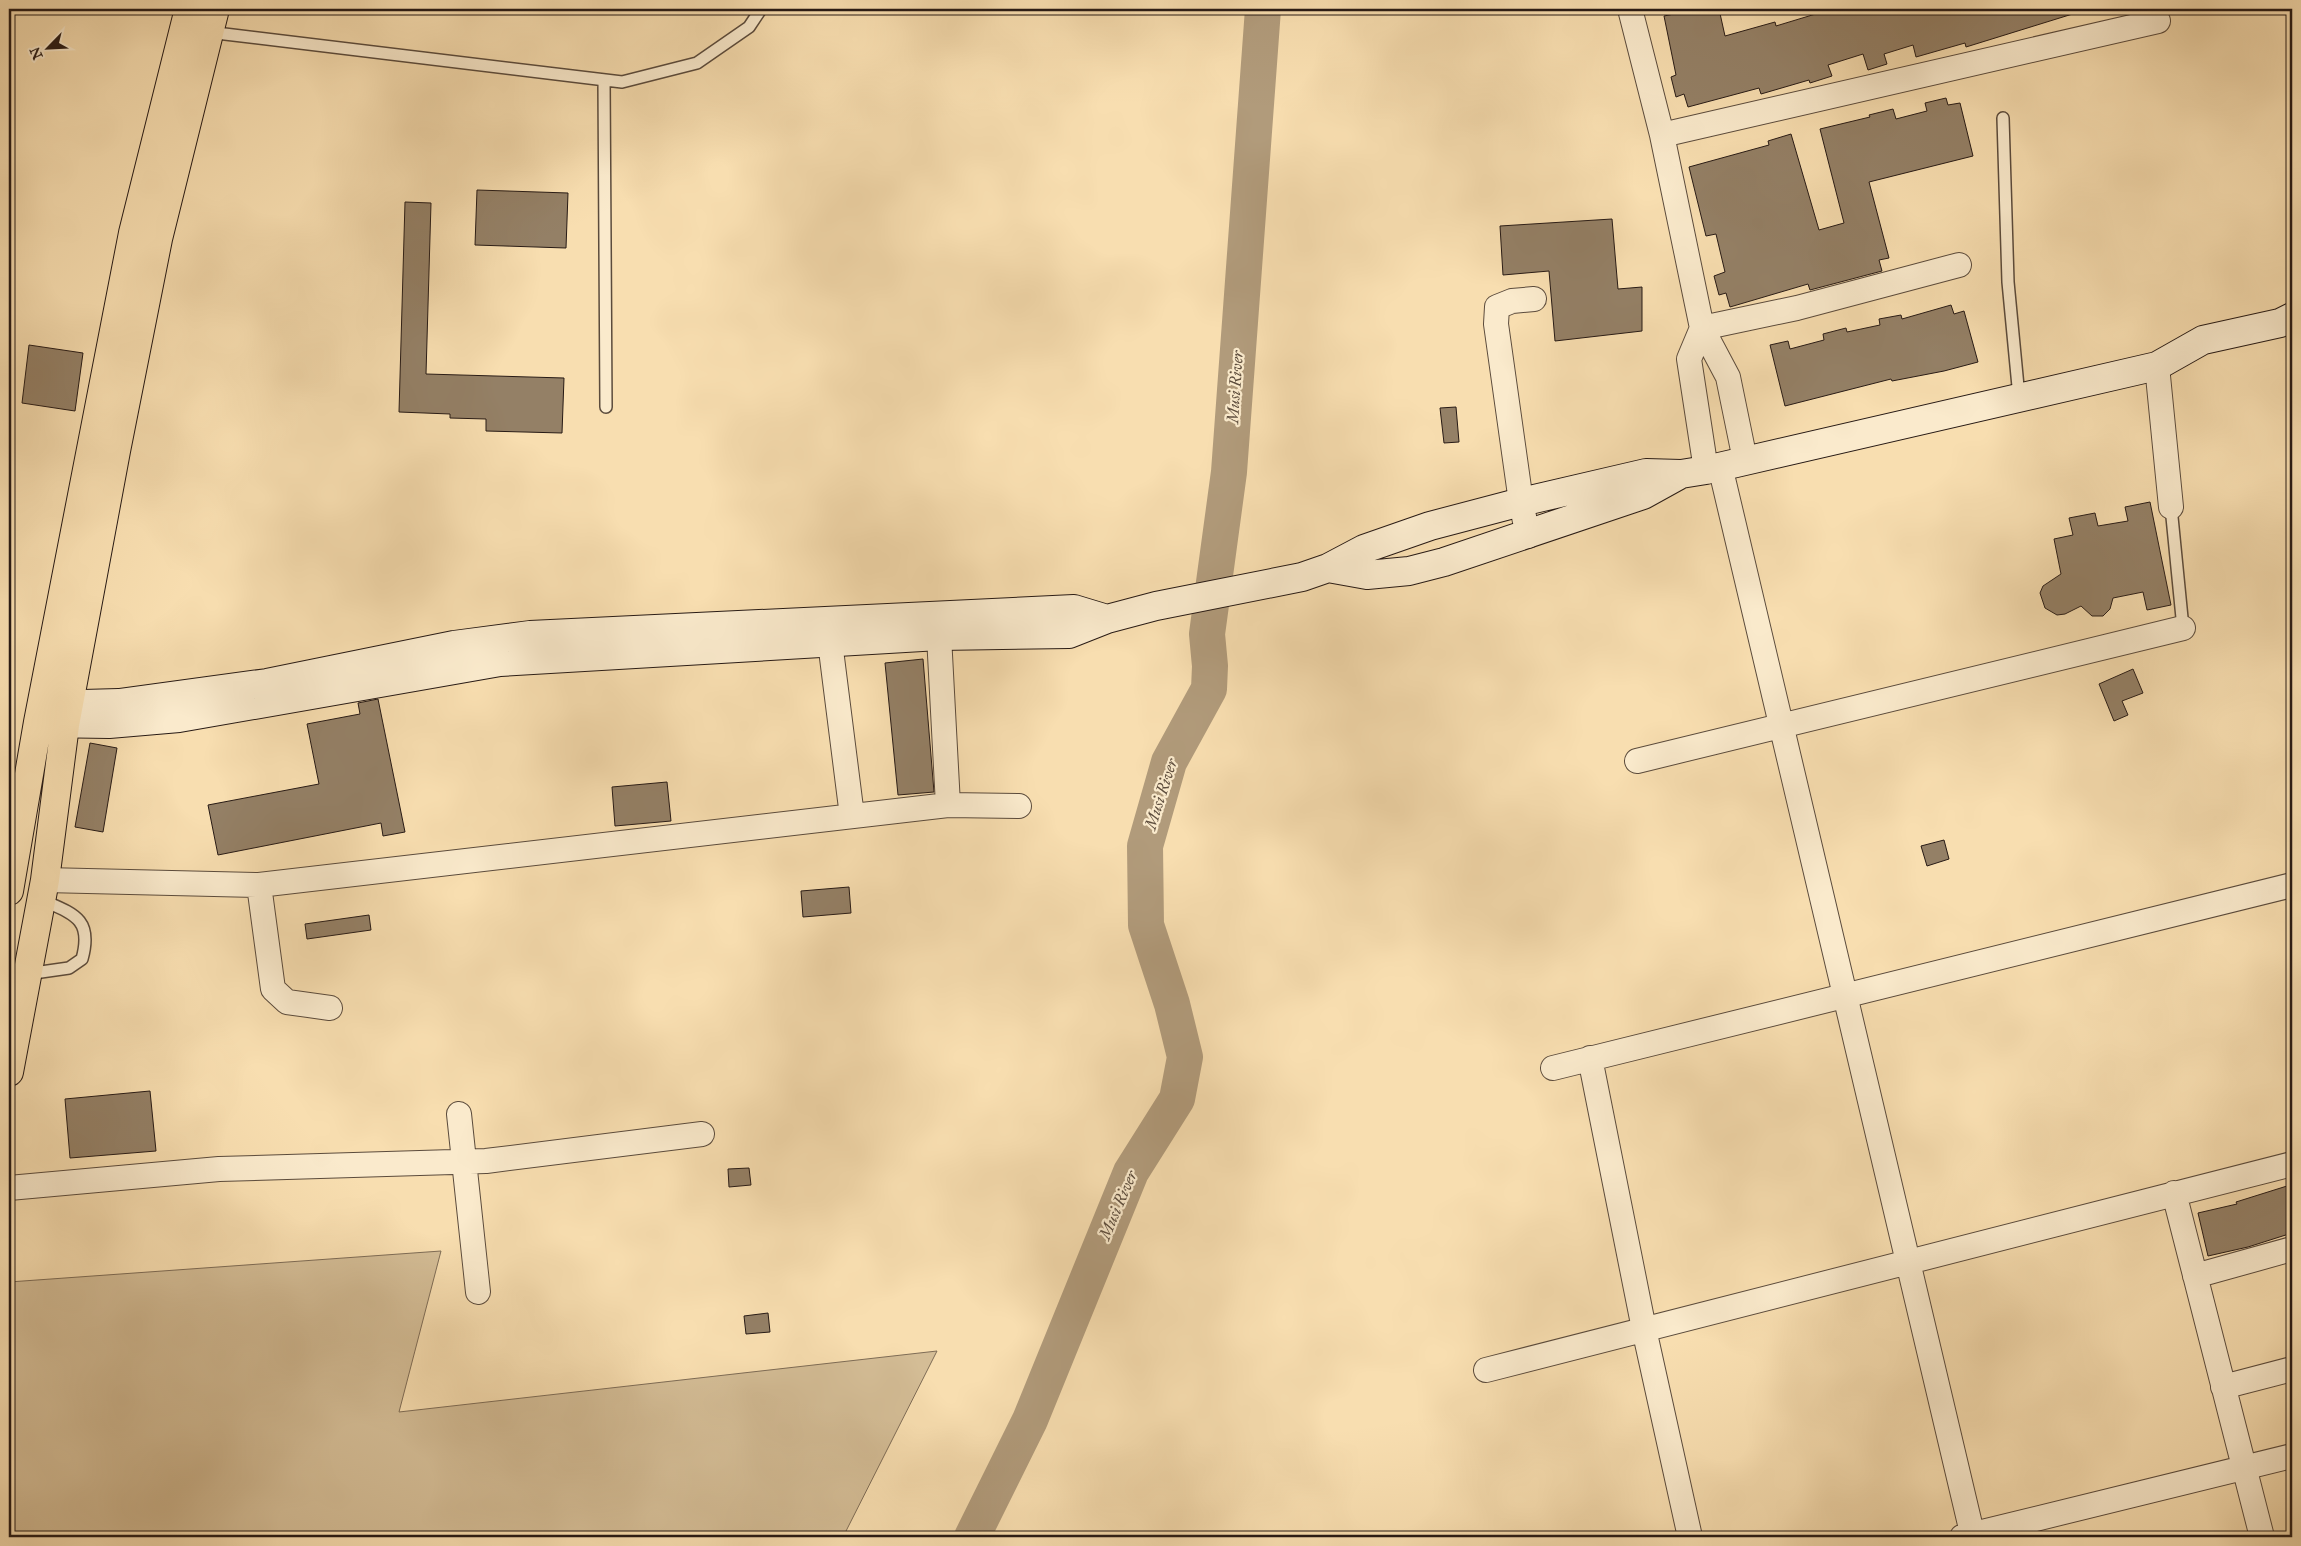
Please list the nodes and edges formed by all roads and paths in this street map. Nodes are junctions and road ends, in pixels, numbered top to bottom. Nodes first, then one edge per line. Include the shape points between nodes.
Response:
1 (761, 9) edge
2 (1630, 9) edge
3 (199, 19) edge
4 (2158, 21) dead end
5 (604, 80) junction
6 (2003, 118) dead end
7 (1662, 135) junction
8 (1959, 265) dead end
9 (1534, 299) dead end
10 (2292, 317) edge
11 (1702, 328) junction
12 (2157, 366) junction
13 (2019, 397) junction
14 (606, 407) dead end
15 (1713, 467) junction
16 (1520, 502) junction
17 (2171, 507) joint
18 (1528, 536) junction
19 (1328, 568) junction
20 (1107, 619) junction
21 (2183, 628) joint
22 (939, 636) junction
23 (715, 638) junction
24 (830, 642) junction
25 (40, 714) junction
26 (67, 715) junction
27 (1781, 726) junction
28 (1637, 761) dead end
29 (948, 805) junction
30 (1019, 806) dead end
31 (852, 816) junction
32 (259, 885) junction
33 (2292, 885) edge
34 (43, 890) junction
35 (9, 891) edge
36 (27, 974) junction
37 (1845, 995) junction
38 (330, 1008) dead end
39 (1590, 1058) junction
40 (1553, 1068) dead end
41 (9, 1072) edge
42 (459, 1114) dead end
43 (702, 1134) dead end
44 (464, 1161) junction
45 (2292, 1164) edge
46 (9, 1188) edge
47 (2174, 1193) junction
48 (2292, 1249) edge
49 (1908, 1261) junction
50 (2195, 1276) junction
51 (478, 1292) dead end
52 (1644, 1329) junction
53 (2292, 1369) edge
54 (1486, 1370) dead end
55 (2223, 1387) junction
56 (2292, 1456) edge
57 (2244, 1468) junction
58 (1969, 1536) edge
59 (1690, 1537) edge
60 (2262, 1537) edge

1 - 5 lane via 749,27 698,63 622,82
2 - 7 street
3 - 5 lane
3 - 25 main road via 133,233
3 - 26 main road
4 - 7 street
5 - 14 lane
6 - 13 lane via 2008,282
7 - 11 street
8 - 11 street via 1797,308
9 - 16 street via 1512,301 1497,307 1496,324
10 - 12 street via 2280,323 2203,340
11 - 15 street via 1690,359
11 - 15 street via 1728,376
12 - 13 street
12 - 17 street
13 - 15 street
15 - 16 street via 1646,473
15 - 18 street via 1643,496
15 - 27 street
16 - 18 street
16 - 19 street via 1422,528 1364,549
17 - 21 lane
18 - 19 street via 1410,571 1367,576
19 - 20 street via 1302,578 1156,606
20 - 22 street via 1069,634
20 - 23 street via 1074,609
21 - 27 street
22 - 24 street
22 - 29 street
23 - 24 street
23 - 26 street via 494,651 195,704 119,703
24 - 31 street
25 - 26 street
25 - 35 main road
26 - 34 main road
27 - 28 street
27 - 37 street
29 - 30 street
29 - 31 street
31 - 32 street
32 - 34 street
32 - 38 street via 273,990 287,1002
33 - 37 street
34 - 36 main road
34 - 36 lane via 74,914 85,928 85,947 82,960 69,968
36 - 41 main road
37 - 39 street
37 - 49 street
39 - 40 street
39 - 52 street
42 - 44 street
43 - 44 street
44 - 46 street via 220,1169
44 - 51 street
45 - 47 street
47 - 49 street
47 - 50 street
48 - 50 street
49 - 52 street
49 - 58 street
50 - 55 street
52 - 54 street
52 - 59 street
53 - 55 street
55 - 57 street
56 - 57 street
57 - 58 street
57 - 60 street

